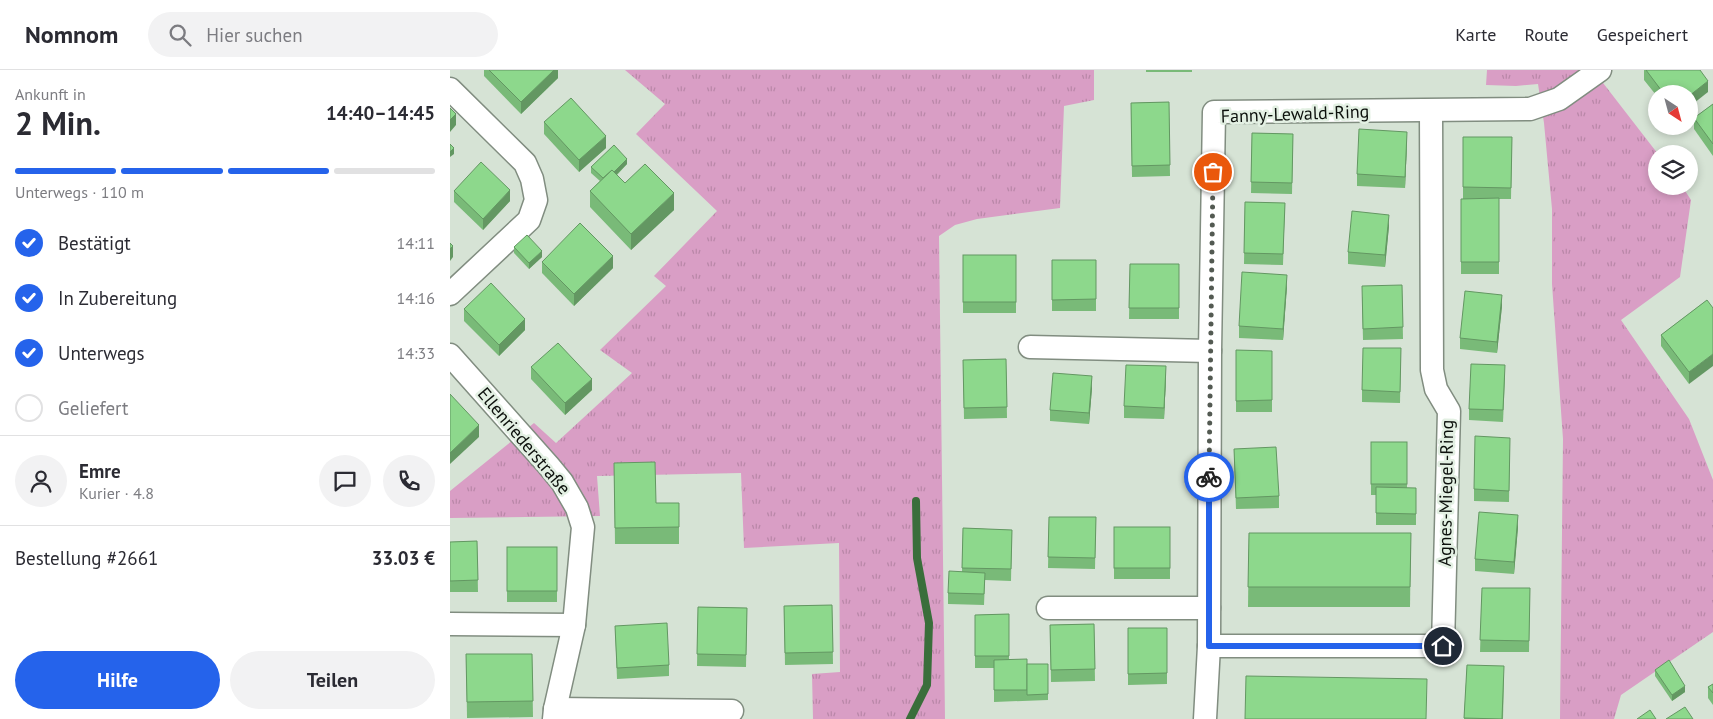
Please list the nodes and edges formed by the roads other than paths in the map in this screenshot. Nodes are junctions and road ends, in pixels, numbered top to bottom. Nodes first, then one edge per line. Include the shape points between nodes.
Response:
1 (1600, 70) edge
2 (450, 89) edge
3 (1431, 111) junction
4 (450, 294) edge
5 (1030, 347) dead end
6 (1210, 351) junction
7 (450, 355) edge
8 (1048, 608) dead end
9 (1209, 608) junction
10 (450, 624) edge
11 (574, 625) junction
12 (1209, 646) junction
13 (732, 711) dead end
14 (555, 714) edge
15 (1206, 719) edge

1 - 3 street, Fanny-Lewald-Ring via 1559,99 1530,109
2 - 4 street via 525,163 536,200 529,220
3 - 6 street, Fanny-Lewald-Ring via 1214,112
3 - 12 street, Agnes-Miegel-Ring via 1432,370 1436,389 1449,412 1443,646
5 - 6 street
6 - 9 street, Fanny-Lewald-Ring
7 - 11 street, Ellenriederstraße via 548,465 577,508 583,527
8 - 9 street
9 - 12 street, Fanny-Lewald-Ring
10 - 11 street
11 - 14 street, Ellenriederstraße
12 - 15 street, Fanny-Lewald-Ring
13 - 14 street, Ellenriederstraße

